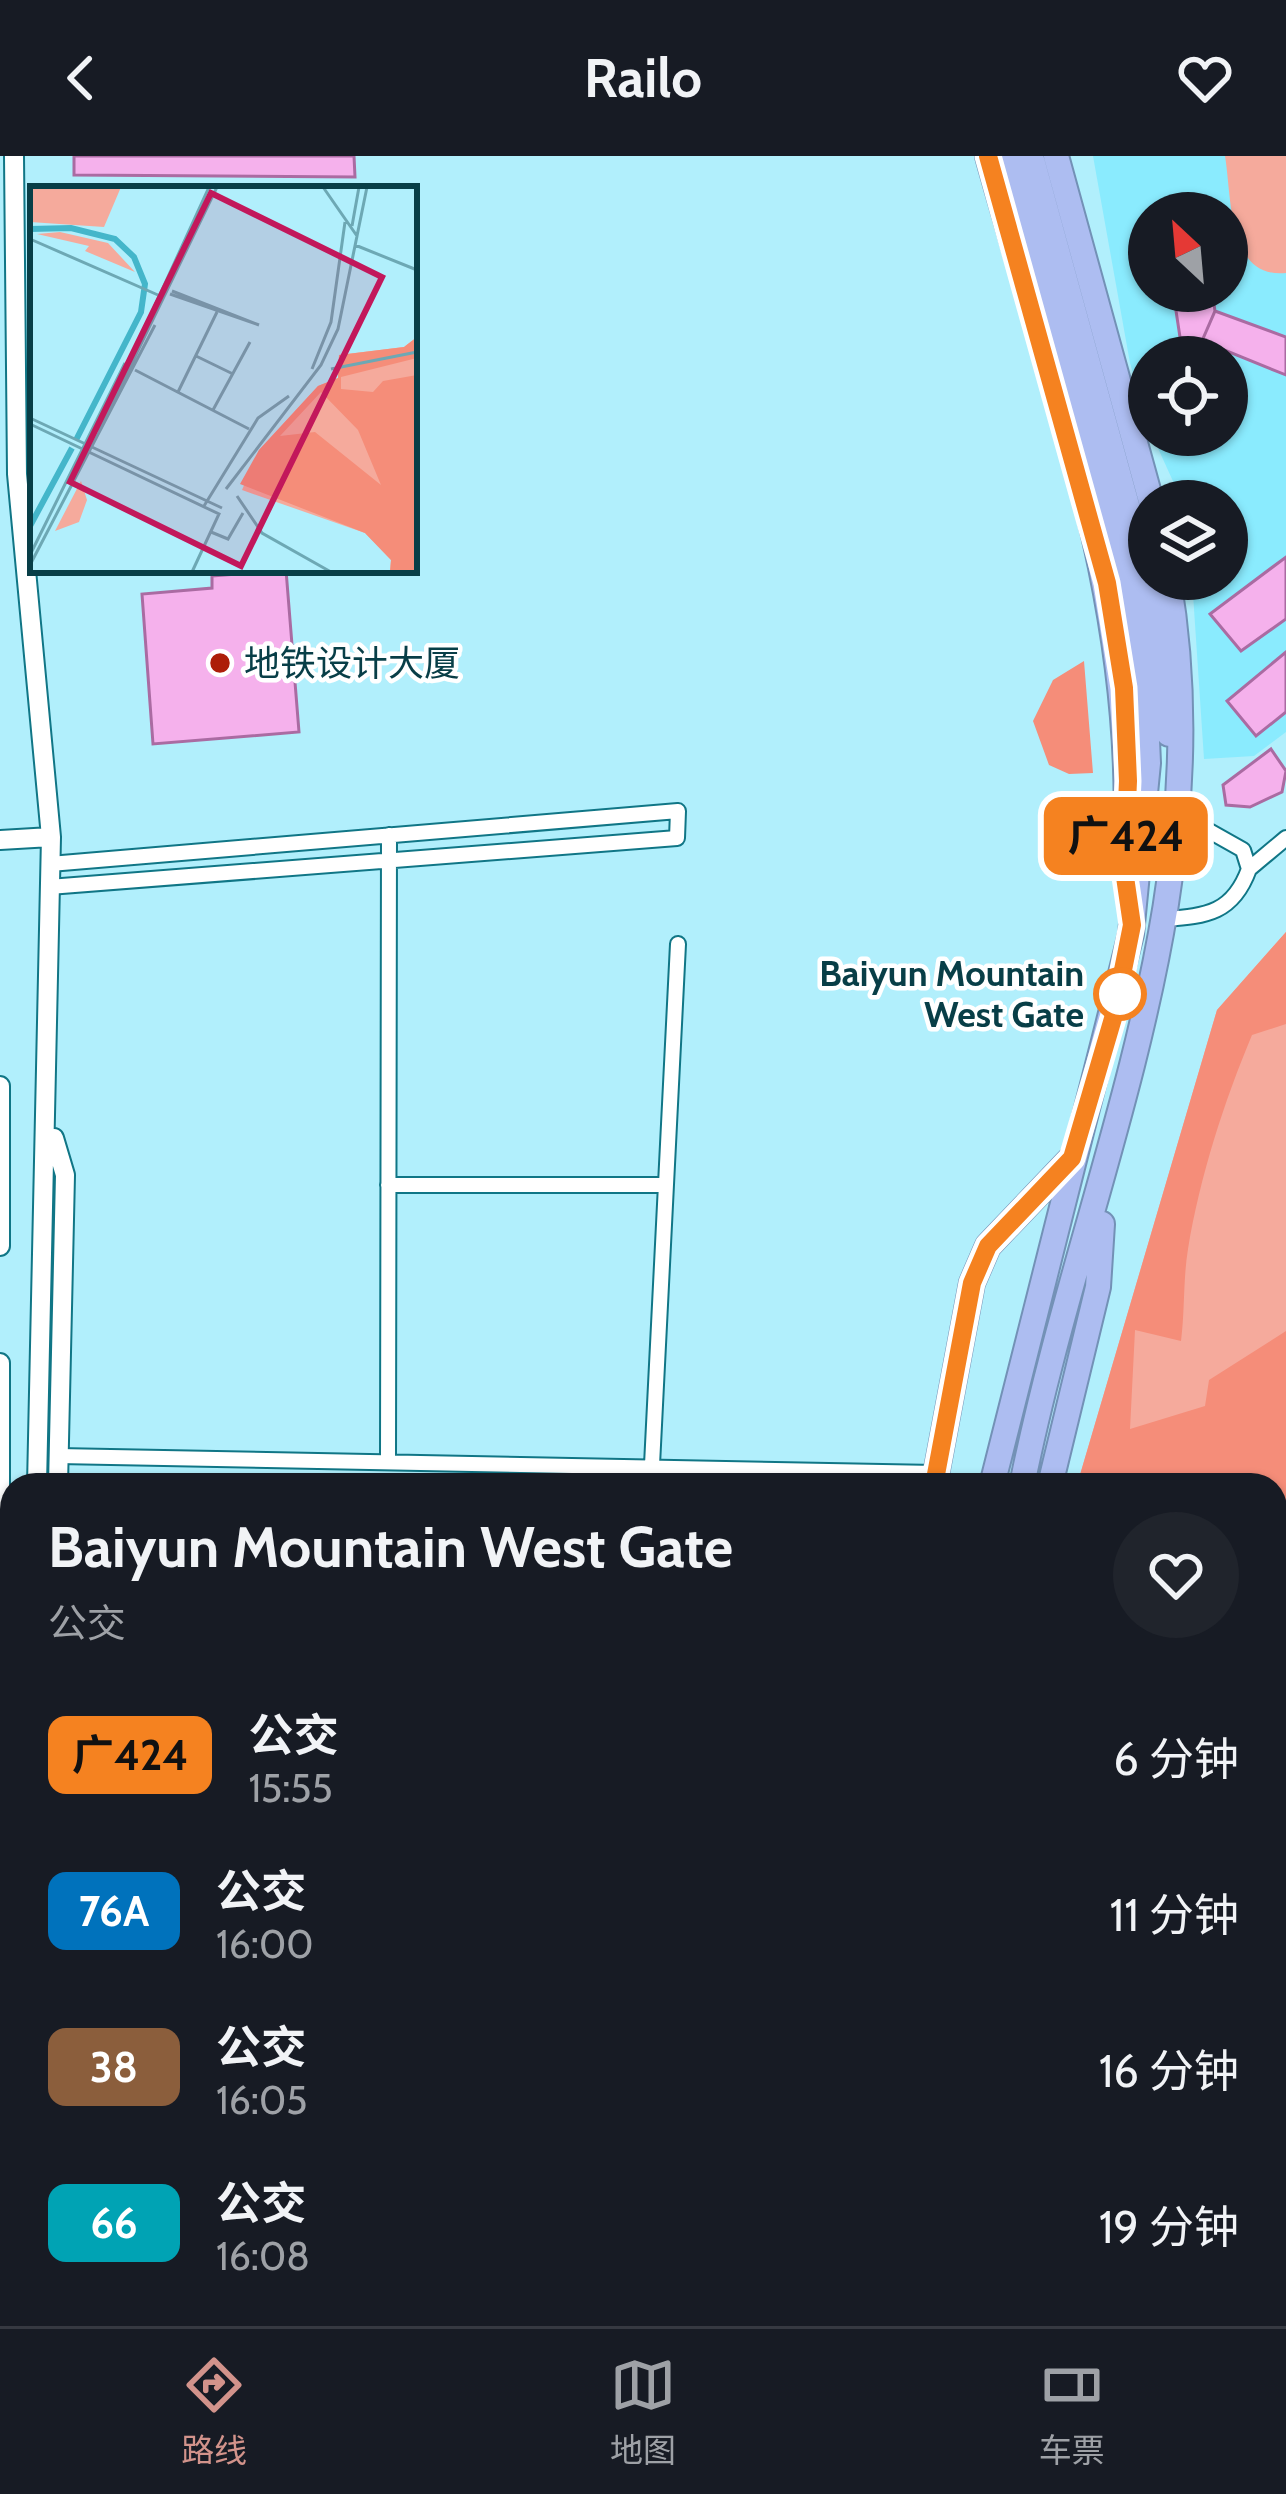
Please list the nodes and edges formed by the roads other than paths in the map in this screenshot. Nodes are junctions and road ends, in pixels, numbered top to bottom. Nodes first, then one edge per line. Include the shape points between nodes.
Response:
1 (14, 156) edge
2 (988, 156) edge
3 (1010, 156) edge
4 (1030, 156) edge
5 (1056, 156) edge
6 (1074, 350) junction
7 (1145, 480) edge
8 (1170, 600) edge
9 (1179, 814) junction
10 (389, 835) junction
11 (51, 837) junction
12 (1286, 838) edge
13 (0, 840) edge
14 (389, 860) junction
15 (50, 864) junction
16 (1249, 869) junction
17 (50, 887) junction
18 (1165, 919) junction
19 (1132, 925) junction
20 (678, 944) dead end
21 (0, 1086) edge
22 (49, 1119) junction
23 (1, 1135) edge
24 (1072, 1158) junction
25 (1105, 1176) junction
26 (388, 1185) junction
27 (666, 1185) junction
28 (0, 1246) edge
29 (0, 1363) edge
30 (58, 1456) junction
31 (388, 1461) junction
32 (652, 1466) junction
33 (37, 1473) edge
34 (58, 1473) edge
35 (804, 1473) edge
36 (936, 1473) edge
37 (995, 1473) edge
38 (1025, 1473) edge
39 (1052, 1473) edge
40 (0, 1827) edge

1 - 11 main road via 16,474
2 - 19 highway via 1107,583 1124,688 1124,870
3 - 6 highway
4 - 6 highway
5 - 7 highway
6 - 9 highway via 1147,578
6 - 19 highway via 1140,635 1148,763
8 - 9 highway via 1182,701
9 - 16 street via 1243,850
9 - 18 highway
10 - 14 street
10 - 14 street via 678,811 677,838
10 - 15 street
11 - 13 main road
11 - 15 main road
12 - 16 street
14 - 17 street
14 - 26 street
15 - 17 main road
16 - 18 street via 1218,911
17 - 22 main road
18 - 25 highway
19 - 24 highway
20 - 27 street
21 - 23 main road
22 - 30 main road via 65,1175
22 - 33 main road
23 - 28 main road
24 - 36 highway via 988,1246 972,1283
24 - 37 highway
25 - 38 highway
25 - 39 highway via 1098,1287
26 - 27 street
26 - 31 street
27 - 32 street
29 - 40 main road
30 - 31 street
30 - 34 main road
31 - 32 street
32 - 35 street

